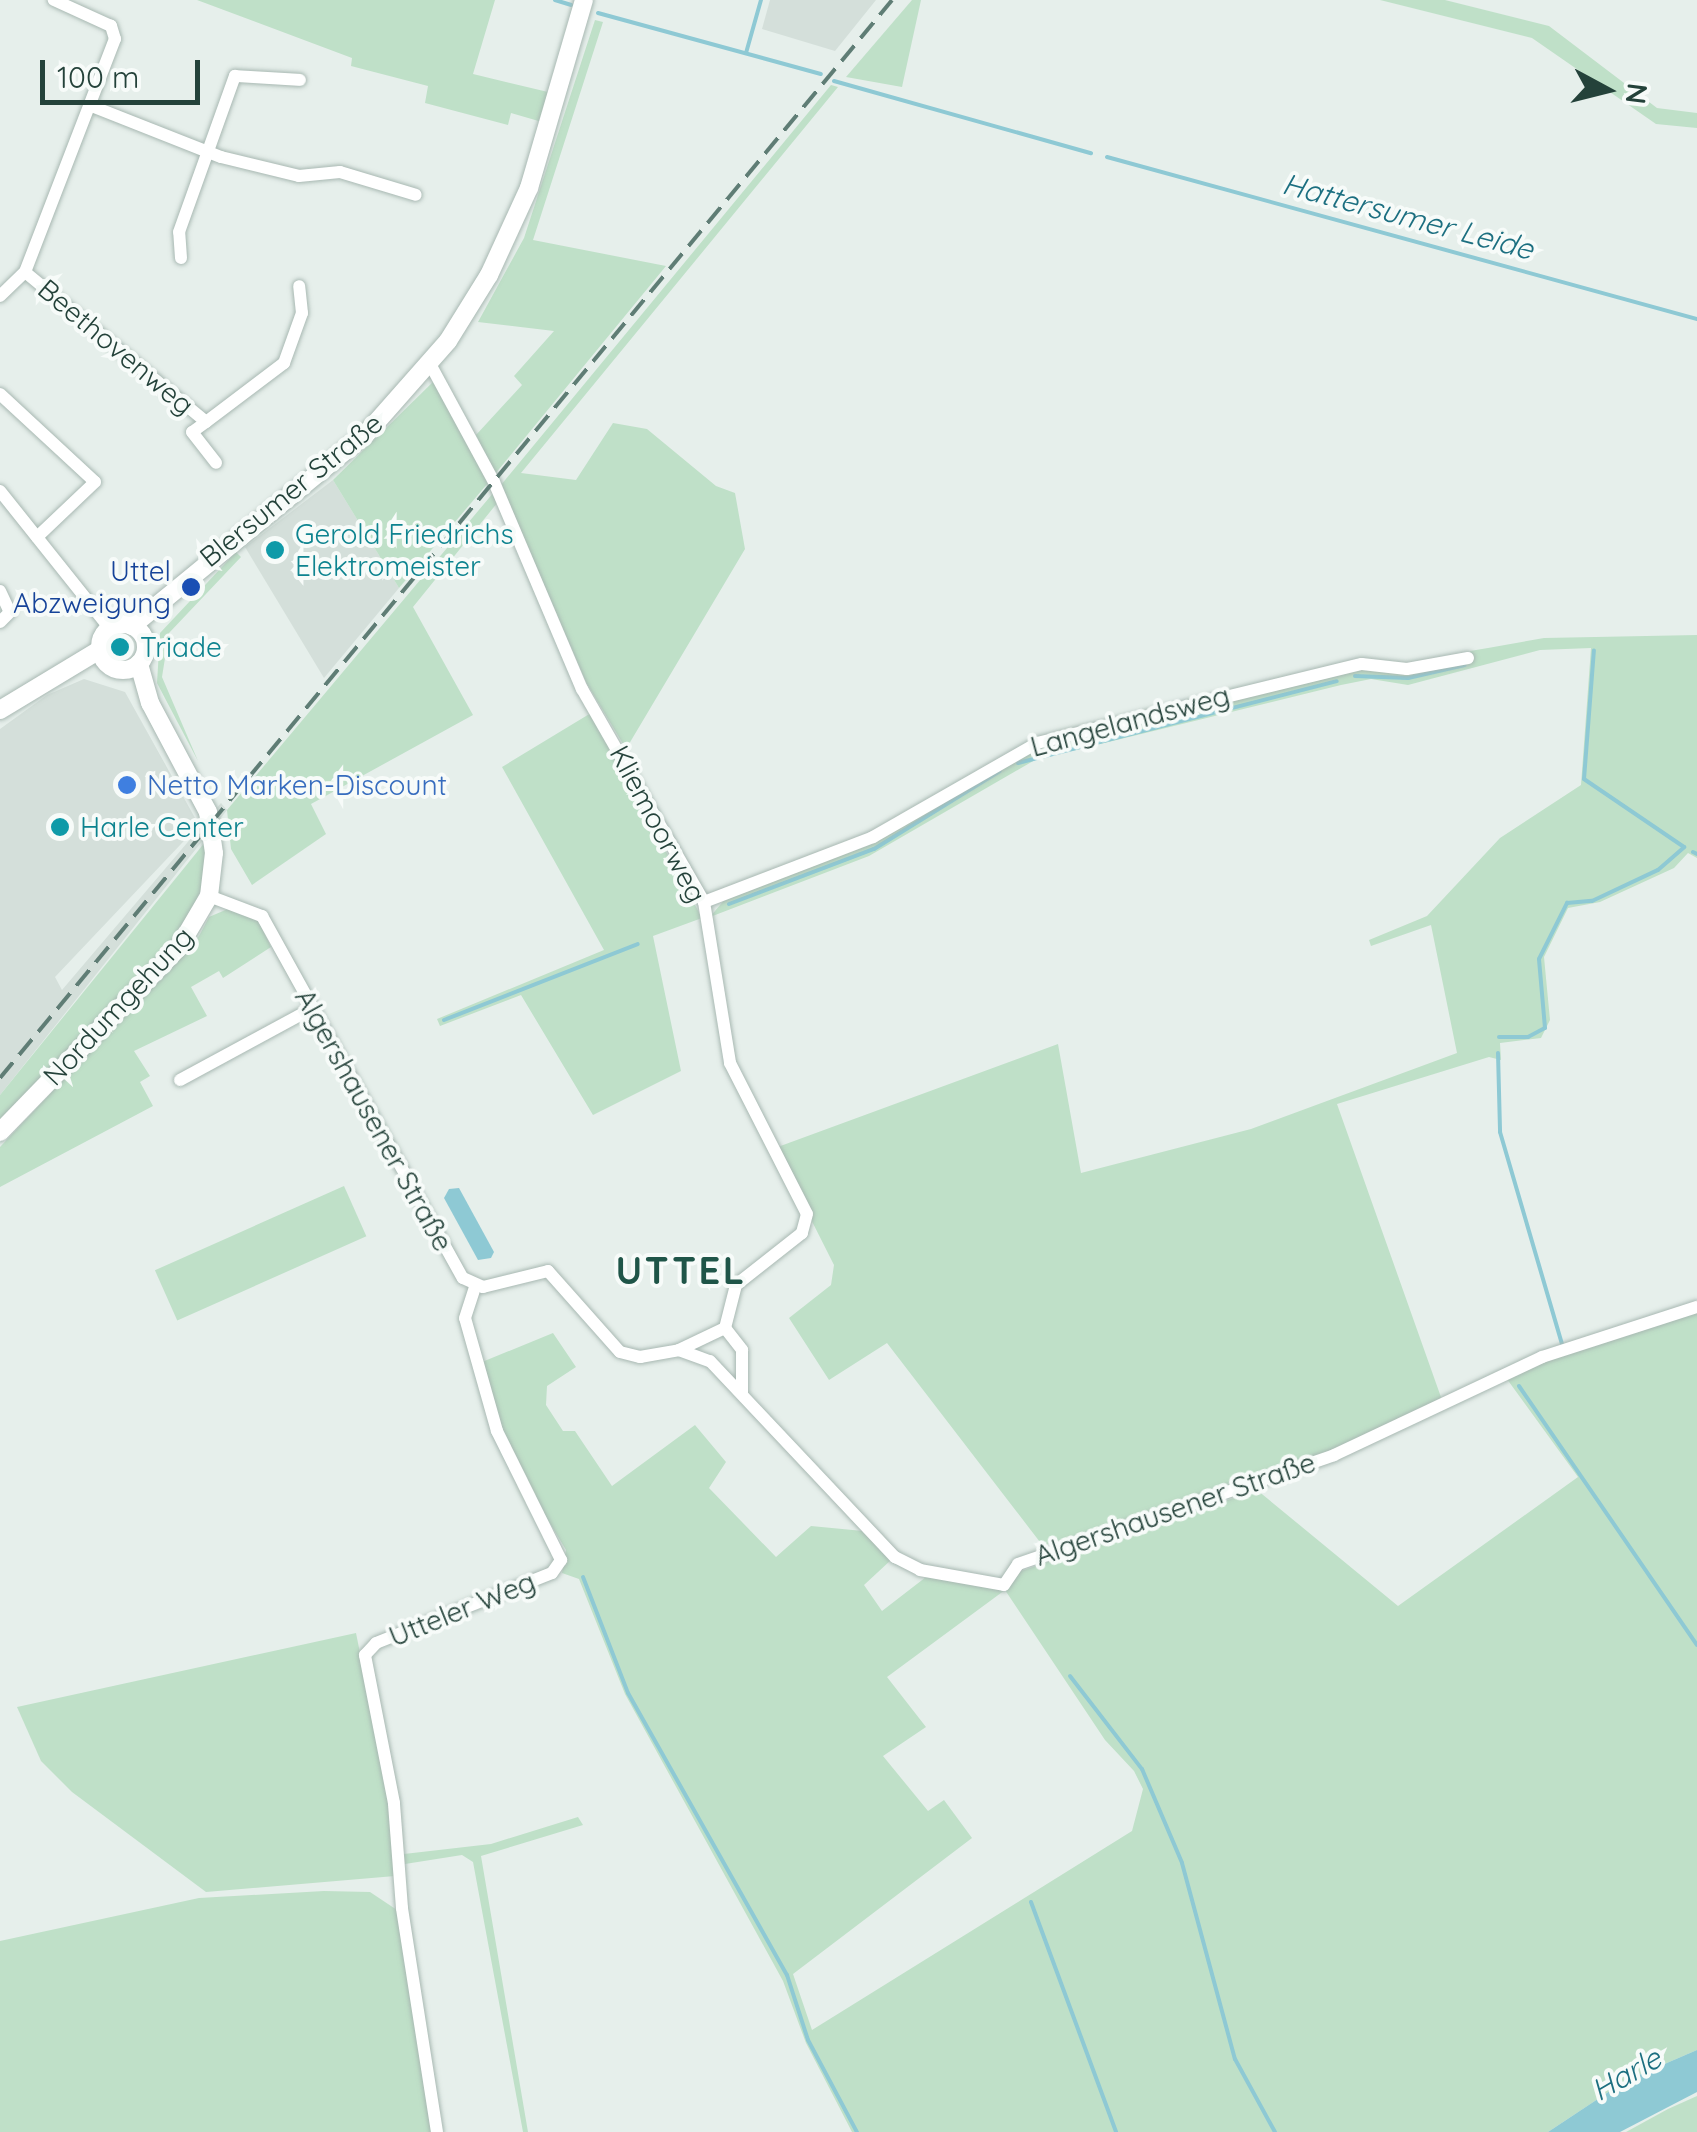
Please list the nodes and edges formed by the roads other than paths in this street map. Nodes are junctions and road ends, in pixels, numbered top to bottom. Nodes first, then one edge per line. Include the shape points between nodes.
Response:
1 (54, 0) edge
2 (584, 0) edge
3 (300, 80) dead end
4 (89, 105) junction
5 (205, 151) junction
6 (416, 195) dead end
7 (181, 258) dead end
8 (26, 272) junction
9 (299, 286) dead end
10 (3, 288) edge
11 (430, 364) junction
12 (0, 394) edge
13 (206, 422) junction
14 (216, 462) dead end
15 (0, 491) edge
16 (37, 537) junction
17 (0, 591) edge
18 (0, 622) edge
19 (110, 629) junction
20 (138, 631) junction
21 (103, 656) junction
22 (1468, 658) dead end
23 (132, 667) junction
24 (0, 710) edge
25 (209, 896) junction
26 (704, 902) junction
27 (312, 1008) junction
28 (180, 1080) dead end
29 (0, 1132) edge
30 (476, 1285) junction
31 (1697, 1307) edge
32 (725, 1328) junction
33 (679, 1350) junction
34 (742, 1393) junction
35 (437, 2132) edge

1 - 4 street via 115,31
2 - 11 main road, Blersumer Straße via 539,159 507,240
3 - 5 street via 235,76
4 - 5 street
4 - 8 street
5 - 6 street via 289,175 340,172
5 - 7 street via 179,232
8 - 10 street
8 - 13 street, Beethovenweg
9 - 13 street, Beethovenweg via 302,313 284,363
11 - 20 main road, Blersumer Straße via 366,434 205,559
11 - 26 street, Kliemoorweg via 494,482 582,689
12 - 16 street via 94,482
13 - 14 street, Beethovenweg via 192,432
15 - 16 street
16 - 19 street
17 - 18 street via 10,612
19 - 20 main road
19 - 21 main road
20 - 23 main road
21 - 23 main road
21 - 24 main road
22 - 26 street, Langelandsweg via 1407,669 1362,664 1037,743 873,837
23 - 25 main road, Nordumgehung via 208,812 214,853
25 - 27 street, Algershausener Straße via 262,916
25 - 29 main road, Nordumgehung via 178,946
26 - 32 street, Kliemoorweg via 730,1062 808,1222 736,1285
27 - 28 street
27 - 30 street, Algershausener Straße via 451,1263
30 - 33 street via 548,1271 620,1352
30 - 35 street, Utteler Weg via 465,1318 496,1431 561,1560 552,1573 376,1643 365,1655 394,1803 402,1908
31 - 34 street, Algershausener Straße via 1542,1358 1334,1454 1018,1564 1004,1584 920,1570 895,1557
32 - 33 street
32 - 34 street via 744,1357
33 - 34 street, Algershausener Straße via 710,1361

